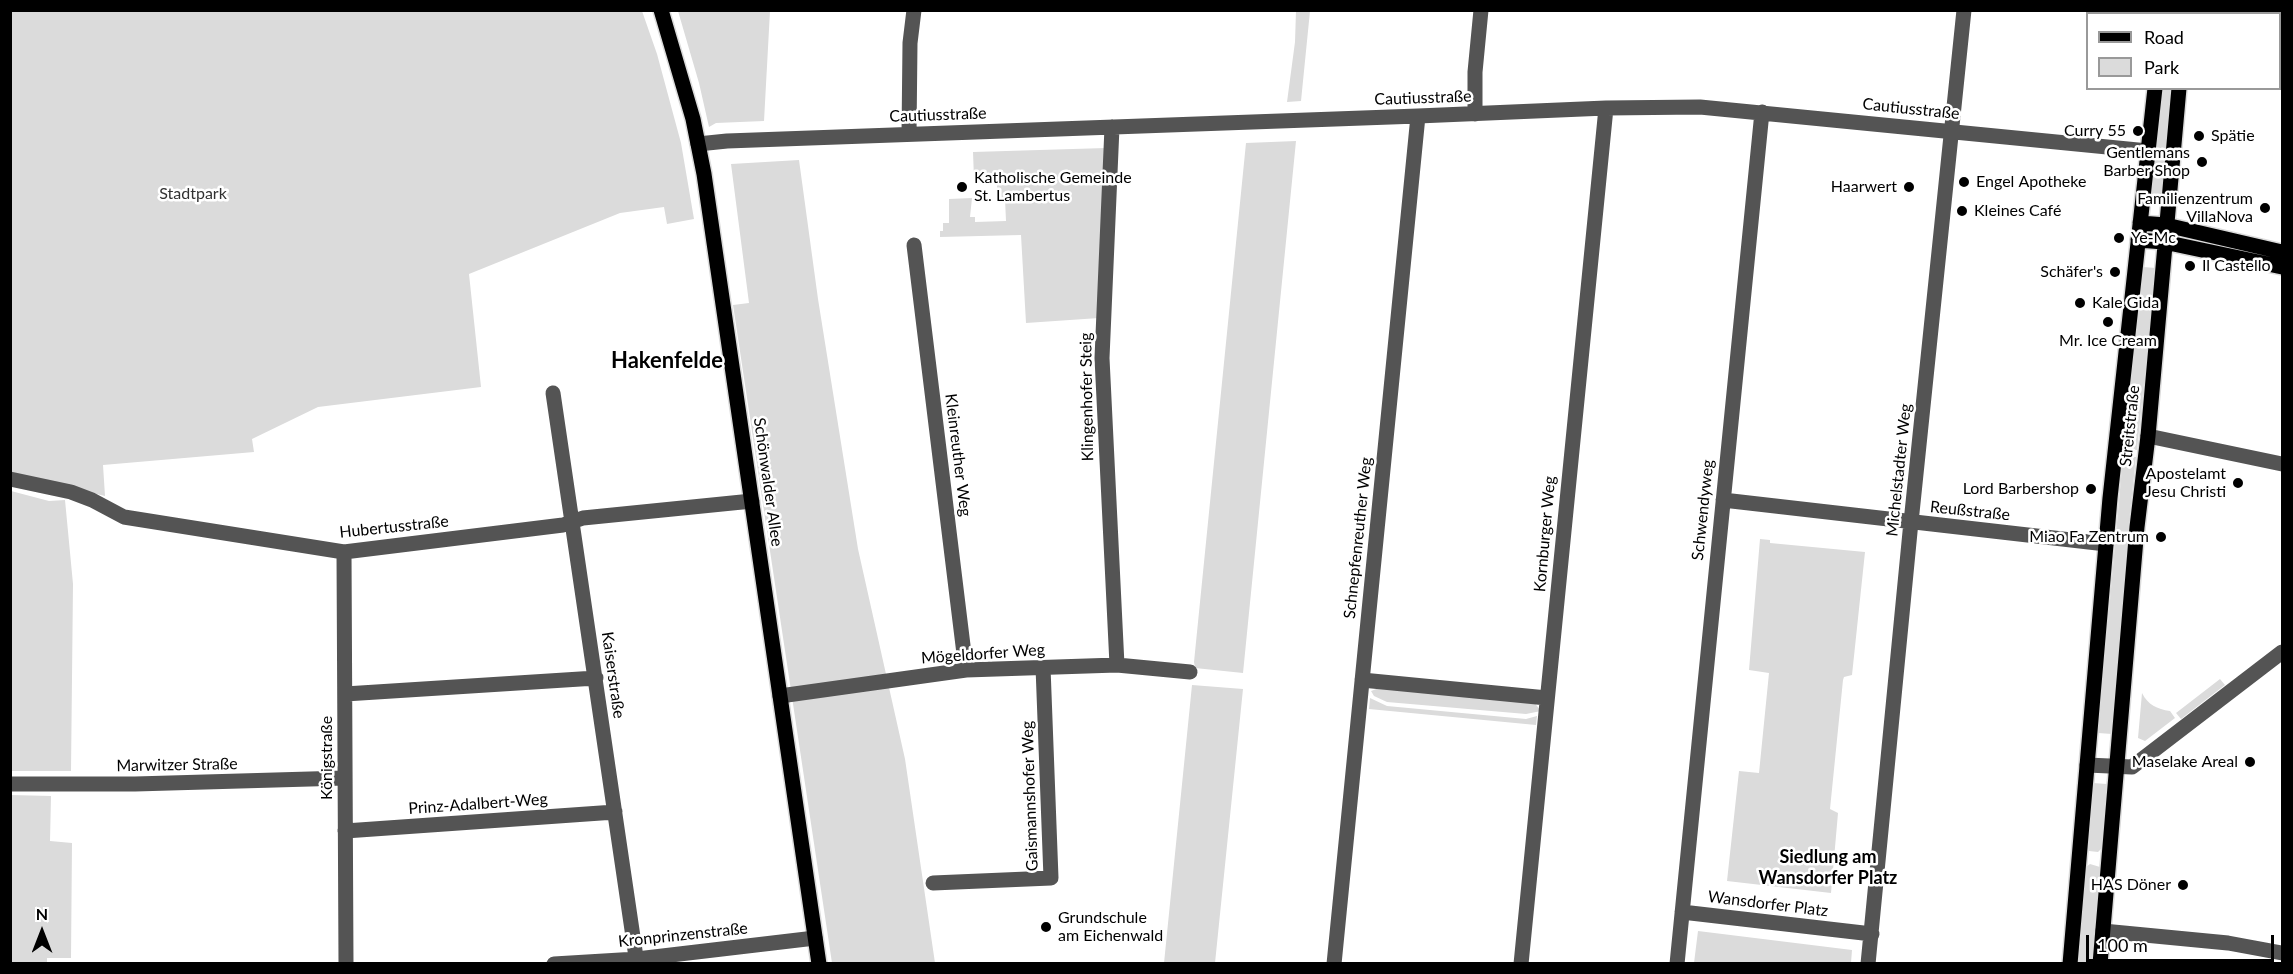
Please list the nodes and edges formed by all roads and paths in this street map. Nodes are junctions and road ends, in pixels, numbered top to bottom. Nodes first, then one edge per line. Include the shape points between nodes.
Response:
1 (661, 10) edge
2 (914, 10) edge
3 (1481, 10) edge
4 (1964, 10) edge
5 (2155, 90) edge
6 (2179, 90) edge
7 (1606, 108) junction
8 (1762, 112) junction
9 (1475, 114) junction
10 (1418, 116) junction
11 (1112, 127) junction
12 (1953, 131) junction
13 (909, 134) junction
14 (698, 144) junction
15 (2148, 151) junction
16 (2140, 223) junction
17 (2166, 225) junction
18 (2138, 240) junction
19 (2164, 242) junction
20 (914, 245) dead end
21 (2283, 252) edge
22 (2283, 267) edge
23 (553, 393) dead end
24 (2148, 436) junction
25 (2283, 464) edge
26 (10, 479) edge
27 (1723, 500) junction
28 (752, 501) junction
29 (573, 522) junction
30 (1911, 523) junction
31 (2106, 544) junction
32 (344, 552) junction
33 (2283, 652) edge
34 (1118, 665) junction
35 (1043, 667) junction
36 (966, 670) junction
37 (1190, 672) dead end
38 (596, 678) junction
39 (1362, 680) junction
40 (345, 694) junction
41 (780, 696) junction
42 (1548, 698) junction
43 (2087, 765) junction
44 (2117, 767) junction
45 (345, 778) junction
46 (10, 784) edge
47 (615, 812) junction
48 (345, 831) junction
49 (933, 883) dead end
50 (1682, 912) junction
51 (2103, 931) junction
52 (1872, 934) junction
53 (815, 938) junction
54 (2283, 953) edge
55 (637, 961) edge
56 (346, 963) edge
57 (554, 963) edge
58 (819, 963) edge
59 (1334, 963) edge
60 (1521, 963) edge
61 (1677, 963) edge
62 (1868, 963) edge
63 (2070, 963) edge
64 (2100, 963) edge

1 - 14 main road, Schönwalder Allee
2 - 13 street
3 - 9 street
4 - 12 street, Michelstadter Weg
5 - 15 main road, Streitstraße
6 - 17 main road, Streitstraße
7 - 8 street, Cautiusstraße via 1700,107
7 - 9 street, Cautiusstraße
7 - 42 street, Kornburger Weg
8 - 12 street, Cautiusstraße
8 - 27 street, Schwendyweg
9 - 10 street, Cautiusstraße
10 - 11 street, Cautiusstraße
10 - 39 street, Schnepfenreuther Weg
11 - 13 street, Cautiusstraße
11 - 34 street, Klingenhofer Steig via 1102,358
12 - 15 street, Cautiusstraße
12 - 30 street, Michelstadter Weg
13 - 14 street, Cautiusstraße
14 - 28 main road, Schönwalder Allee
15 - 16 main road, Streitstraße
16 - 17 main road
16 - 18 main road, Streitstraße
17 - 19 main road, Streitstraße
17 - 21 main road
18 - 19 main road
18 - 31 main road, Streitstraße
19 - 22 main road
19 - 24 main road, Streitstraße
20 - 36 street, Kleinreuther Weg
23 - 29 street, Kaiserstraße
24 - 25 street
24 - 44 main road, Streitstraße
26 - 32 street, Hubertusstraße via 71,492 124,517
27 - 30 street, Reußstraße
27 - 50 street, Schwendyweg
28 - 29 street, Hubertusstraße
28 - 41 main road, Schönwalder Allee
29 - 32 street, Hubertusstraße
29 - 38 street, Kaiserstraße
30 - 31 street, Reußstraße
30 - 52 street, Michelstadter Weg
31 - 43 main road, Streitstraße
32 - 40 street, Königstraße
33 - 44 street via 2132,767
34 - 35 street, Mögeldorfer Weg
34 - 37 street, Mögeldorfer Weg
35 - 36 street, Mögeldorfer Weg
35 - 49 street, Gaismannshofer Weg via 1051,878
36 - 41 street, Mögeldorfer Weg
38 - 40 street
38 - 47 street, Kaiserstraße
39 - 42 street
39 - 59 street, Schnepfenreuther Weg
40 - 45 street, Königstraße
41 - 53 main road, Schönwalder Allee
42 - 60 street, Kornburger Weg
43 - 44 street
43 - 63 main road, Streitstraße
44 - 51 main road, Streitstraße
45 - 46 street, Marwitzer Straße
45 - 48 street, Königstraße
47 - 48 street, Prinz-Adalbert-Weg
47 - 55 street, Kaiserstraße
48 - 56 street, Königstraße
50 - 52 street, Wansdorfer Platz
50 - 61 street
51 - 54 street via 2228,943
51 - 64 main road, Streitstraße
52 - 62 street
53 - 55 street, Kronprinzenstraße
53 - 58 main road, Schönwalder Allee
55 - 57 street, Kronprinzenstraße

